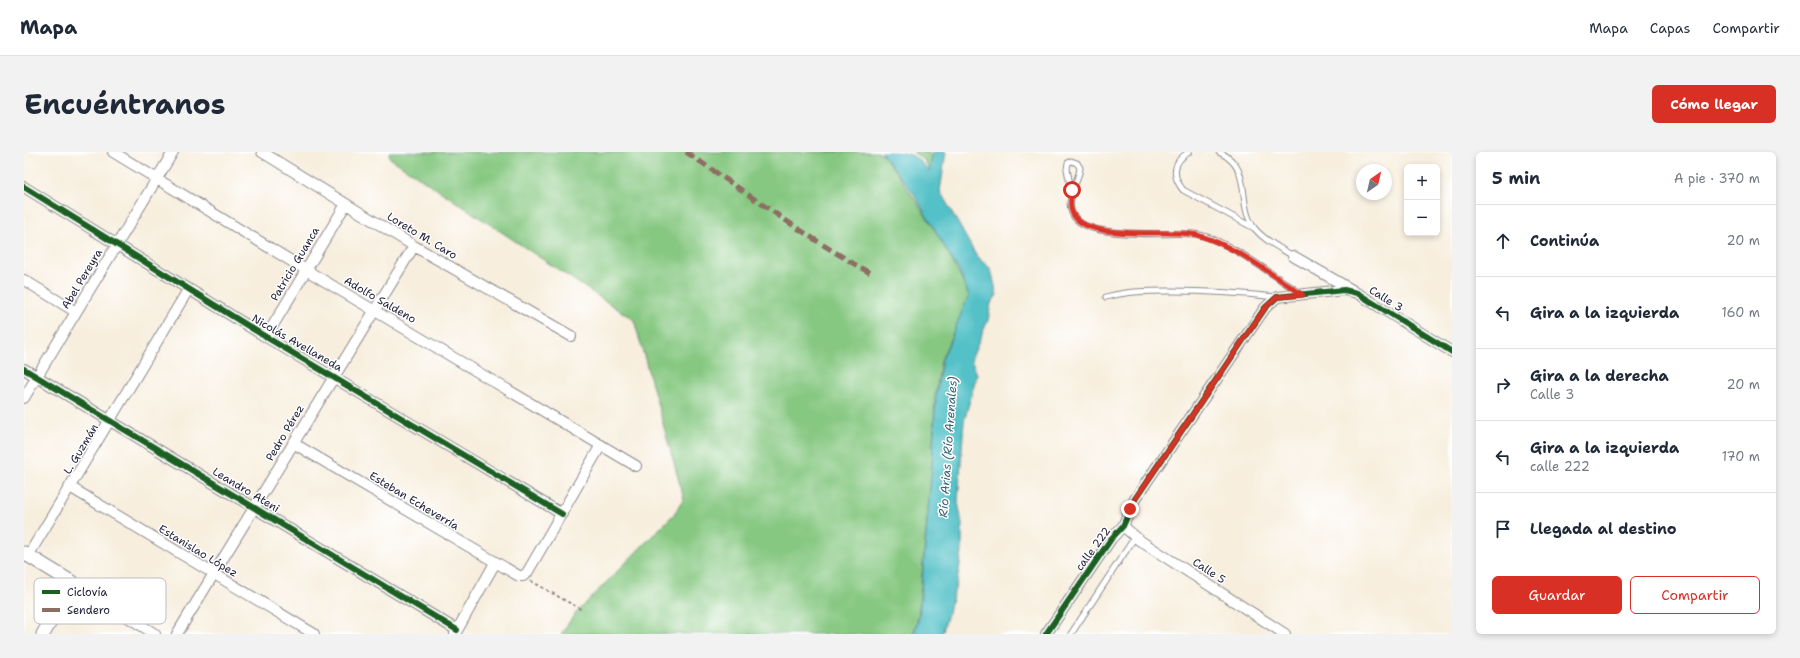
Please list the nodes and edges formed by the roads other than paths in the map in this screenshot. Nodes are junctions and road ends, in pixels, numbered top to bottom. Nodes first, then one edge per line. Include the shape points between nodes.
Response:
1 (113, 152) edge
2 (173, 152) edge
3 (262, 152) edge
4 (1189, 152) edge
5 (1219, 152) edge
6 (157, 179) junction
7 (24, 187) edge
8 (1072, 190) junction
9 (346, 204) junction
10 (1254, 229) junction
11 (117, 246) junction
12 (414, 246) junction
13 (1293, 256) joint
14 (306, 270) junction
15 (24, 280) edge
16 (188, 290) junction
17 (1357, 293) junction
18 (1303, 295) junction
19 (1106, 297) dead end
20 (1277, 297) junction
21 (376, 310) junction
22 (76, 312) junction
23 (571, 336) dead end
24 (266, 337) junction
25 (1452, 352) edge
26 (24, 369) edge
27 (37, 376) junction
28 (334, 376) junction
29 (24, 398) edge
30 (110, 420) junction
31 (293, 443) junction
32 (601, 445) junction
33 (636, 466) dead end
34 (70, 486) junction
35 (254, 506) junction
36 (562, 514) junction
37 (1123, 526) junction
38 (1135, 537) junction
39 (26, 555) edge
40 (495, 563) junction
41 (214, 574) junction
42 (64, 578) edge
43 (49, 624) edge
44 (139, 624) edge
45 (456, 632) edge
46 (43, 634) edge
47 (155, 634) edge
48 (177, 634) edge
49 (314, 634) edge
50 (1046, 634) edge
51 (1071, 634) edge
52 (1285, 634) edge

1 - 6 street, Adolfo Saldeno
2 - 6 street, Abel Pereyra
3 - 9 street, Loreto M. Caro
4 - 10 lane via 1176,166 1177,182 1183,190
5 - 10 lane via 1237,166 1242,177 1247,215
6 - 11 street, Abel Pereyra
6 - 14 street, Adolfo Saldeno
7 - 11 street, Nicolás Avellaneda
8 - 8 lane via 1080,168 1072,161 1068,163 1067,169
8 - 18 lane via 1070,208 1077,220 1088,226 1106,232 1196,234 1244,255
9 - 12 street, Loreto M. Caro
9 - 14 street, Patricio Guanca
10 - 13 lane
11 - 16 street, Nicolás Avellaneda
11 - 22 street, Abel Pereyra
12 - 21 street, Pedro Pérez
12 - 23 street, Loreto M. Caro
13 - 17 street
14 - 21 street, Adolfo Saldeno
14 - 24 street, Patricio Guanca
15 - 22 street
16 - 24 street, Nicolás Avellaneda
16 - 30 street, L. Guzmán
17 - 18 street, Calle 3 via 1344,290
17 - 25 street, Calle 3
18 - 20 street, Calle 3
19 - 20 lane via 1118,293 1146,291 1201,291
20 - 37 street, calle 222 via 1265,308 1139,492
21 - 28 street, Pedro Pérez
21 - 32 street, Adolfo Saldeno
22 - 27 street, Abel Pereyra
24 - 28 street, Nicolás Avellaneda
26 - 27 street, Leandro Ateni
27 - 29 street, Abel Pereyra
27 - 30 street, Leandro Ateni
28 - 31 street, Pedro Pérez
28 - 36 street, Nicolás Avellaneda
30 - 34 street, L. Guzmán
30 - 35 street, Leandro Ateni
31 - 35 street, Pedro Pérez
31 - 40 street, Esteban Echeverría
32 - 33 street, Adolfo Saldeno
32 - 36 street
34 - 39 street, L. Guzmán
34 - 41 street, Estanislao López
35 - 41 street, Pedro Pérez
35 - 45 street, Leandro Ateni
36 - 40 street, Esteban Echeverría via 523,576
37 - 38 street, Calle 5
37 - 50 street, calle 222 via 1111,539
38 - 51 lane
38 - 52 street, Calle 5
39 - 42 street
40 - 45 street
41 - 48 street, Pedro Pérez
41 - 49 street, Estanislao López
43 - 46 street
44 - 47 street

